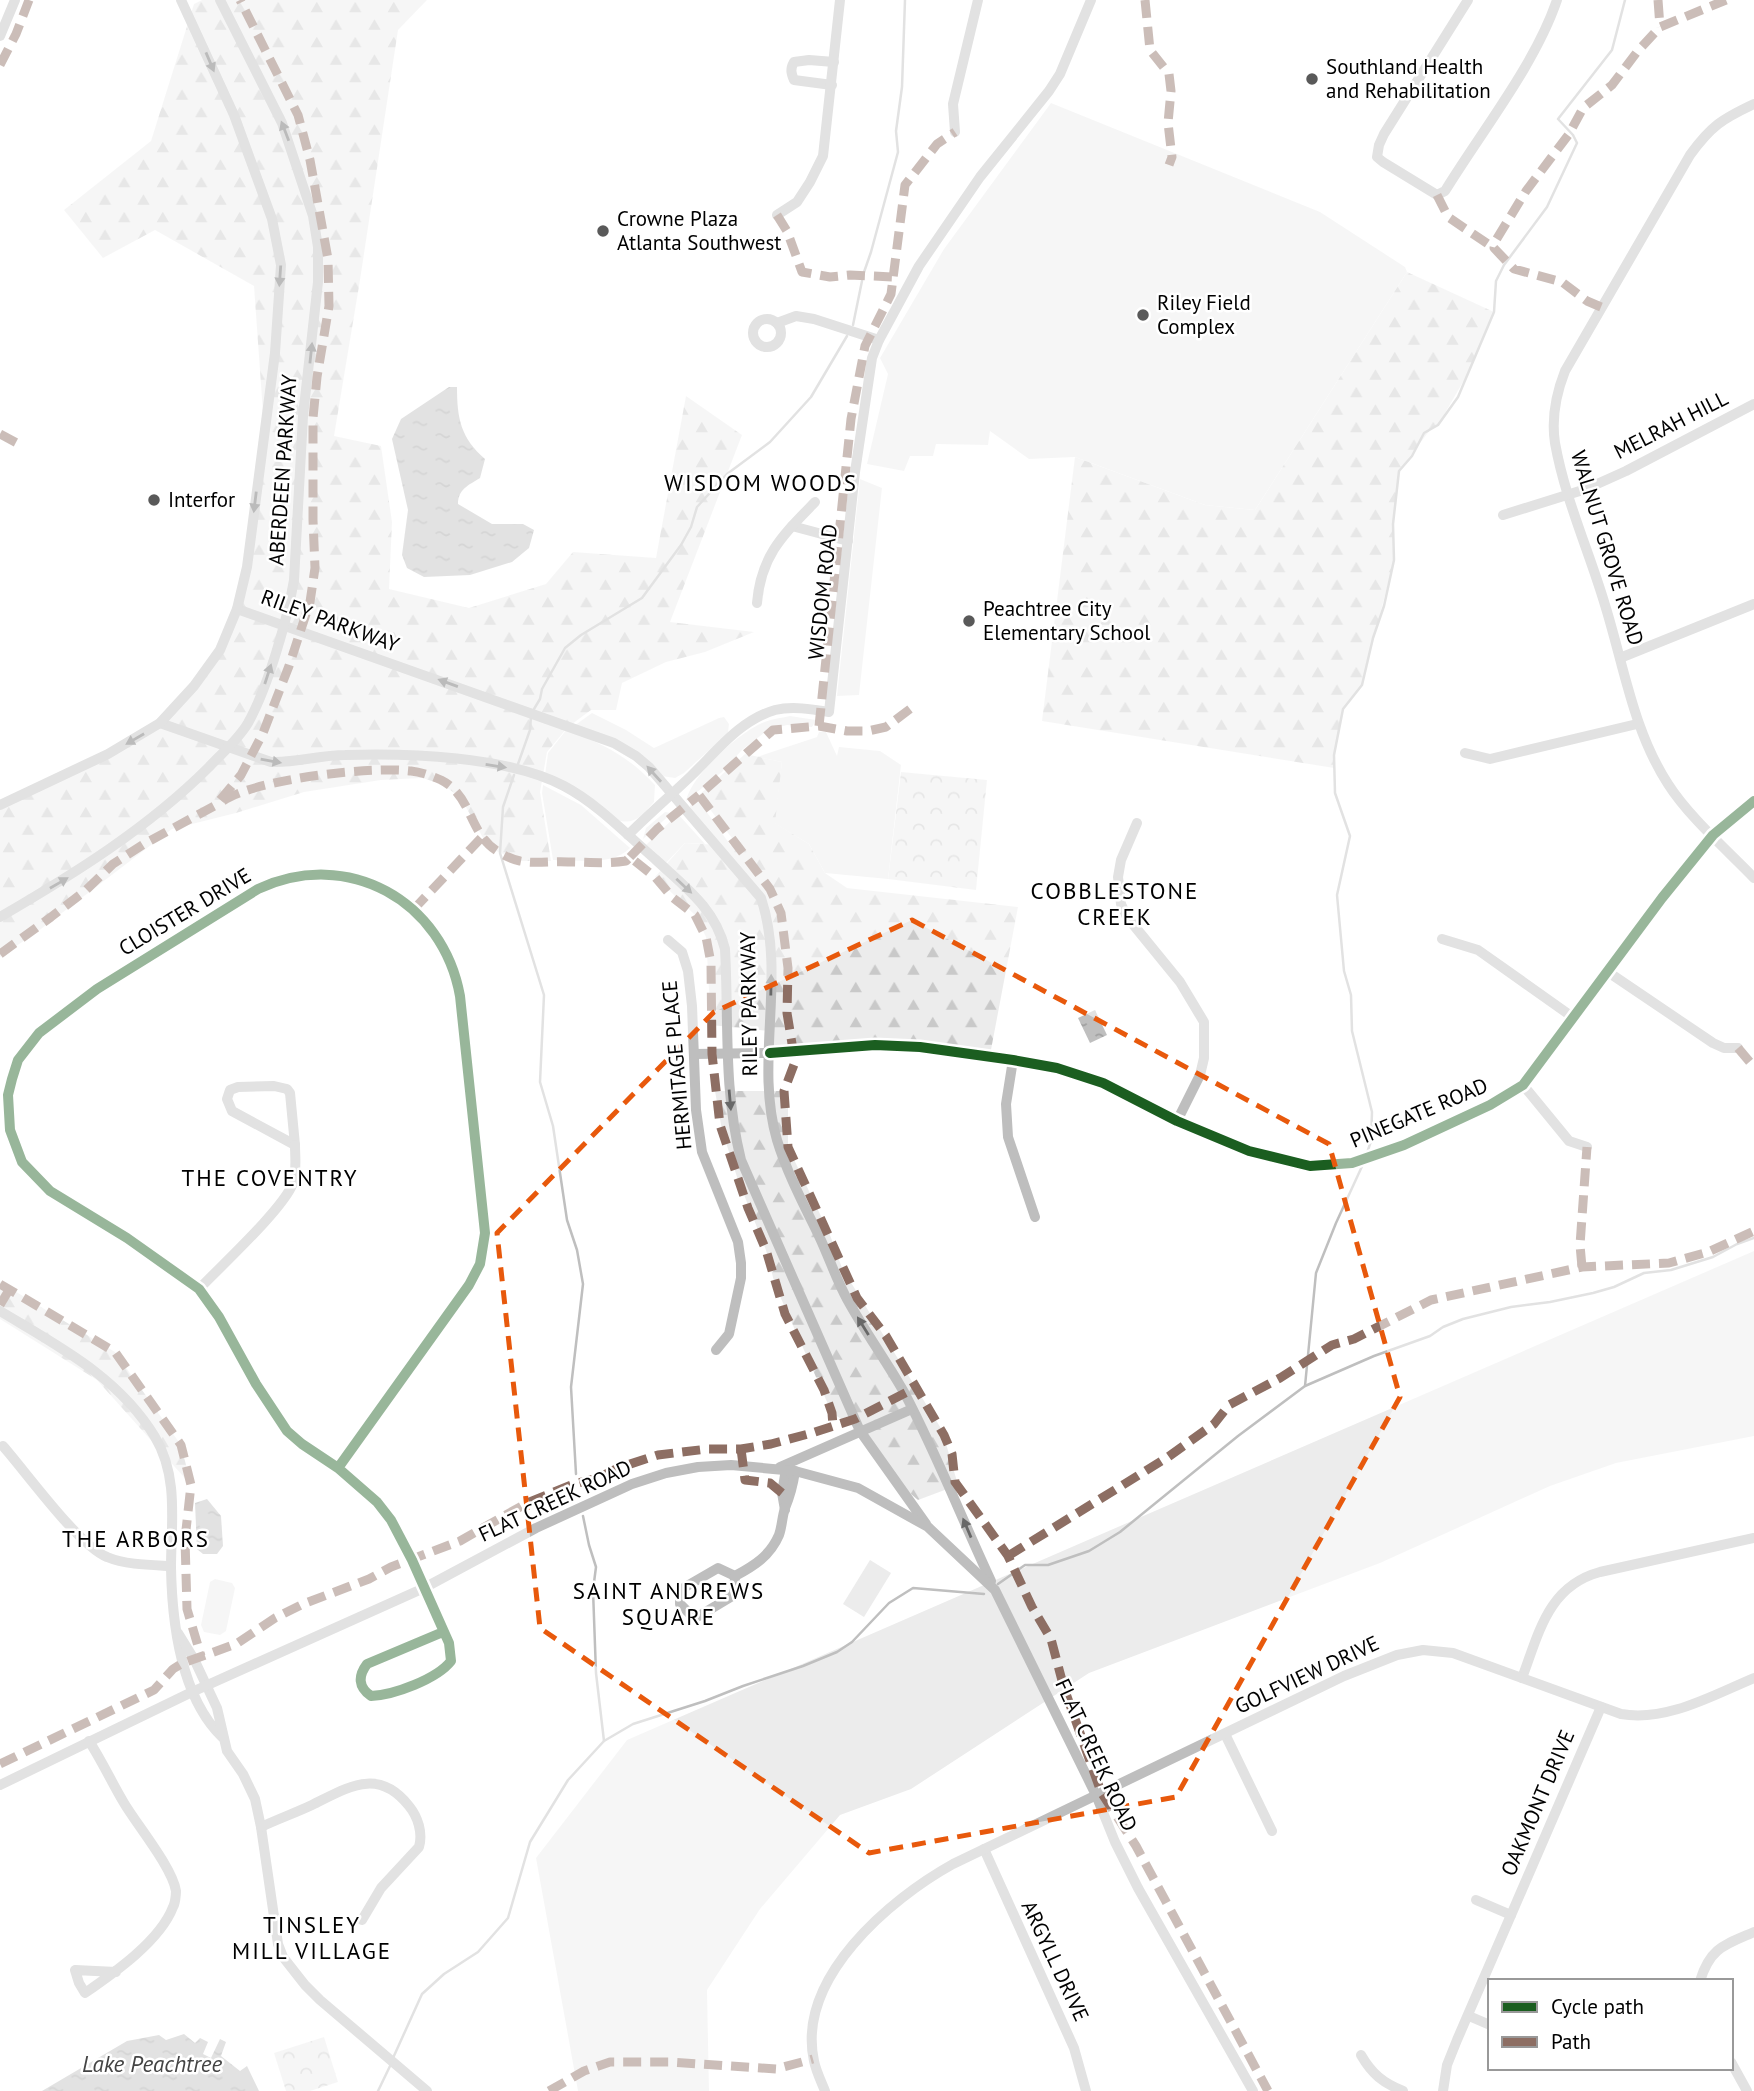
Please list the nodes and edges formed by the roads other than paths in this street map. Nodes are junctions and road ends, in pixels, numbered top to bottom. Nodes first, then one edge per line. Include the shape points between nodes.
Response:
1 (15, 0) edge
2 (181, 0) edge
3 (220, 0) edge
4 (840, 0) edge
5 (978, 0) edge
6 (1091, 0) edge
7 (1468, 0) edge
8 (1557, 0) edge
9 (0, 36) edge
10 (834, 62) junction
11 (832, 85) junction
12 (1754, 103) edge
13 (955, 132) dead end
14 (777, 215) dead end
15 (777, 323) dead end
16 (879, 340) junction
17 (1754, 404) edge
18 (1568, 496) junction
19 (814, 502) dead end
20 (1503, 515) dead end
21 (792, 526) junction
22 (848, 541) junction
23 (757, 603) dead end
24 (1754, 604) edge
25 (237, 609) junction
26 (284, 624) junction
27 (1620, 658) junction
28 (160, 723) junction
29 (1637, 724) junction
30 (227, 748) junction
31 (1465, 753) dead end
32 (672, 793) junction
33 (1754, 801) edge
34 (0, 805) edge
35 (1137, 823) dead end
36 (628, 835) junction
37 (1713, 835) junction
38 (1754, 878) edge
39 (0, 917) edge
40 (1442, 939) dead end
41 (668, 940) dead end
42 (1608, 972) junction
43 (1574, 1018) junction
44 (1738, 1048) dead end
45 (727, 1053) junction
46 (770, 1053) junction
47 (694, 1054) junction
48 (1013, 1060) junction
49 (1523, 1085) junction
50 (1177, 1121) junction
51 (295, 1145) junction
52 (1587, 1147) dead end
53 (1035, 1217) dead end
54 (200, 1289) junction
55 (0, 1311) edge
56 (716, 1350) dead end
57 (912, 1409) junction
58 (860, 1431) junction
59 (4, 1446) dead end
60 (338, 1468) junction
61 (786, 1470) junction
62 (928, 1527) junction
63 (1754, 1538) edge
64 (171, 1566) junction
65 (735, 1576) junction
66 (424, 1588) junction
67 (995, 1590) junction
68 (443, 1632) junction
69 (178, 1633) junction
70 (1522, 1678) junction
71 (1754, 1678) edge
72 (206, 1687) junction
73 (192, 1692) junction
74 (1601, 1707) junction
75 (1225, 1734) junction
76 (222, 1737) junction
77 (89, 1741) junction
78 (0, 1785) edge
79 (1096, 1795) junction
80 (261, 1826) junction
81 (1272, 1831) dead end
82 (984, 1849) junction
83 (1476, 1900) dead end
84 (1511, 1915) junction
85 (362, 1920) dead end
86 (1754, 1932) edge
87 (116, 1972) dead end
88 (1701, 1979) edge
89 (1469, 2016) junction
90 (1488, 2024) edge
91 (1361, 2055) dead end
92 (1733, 2066) edge
93 (427, 2091) edge
94 (825, 2091) edge
95 (1086, 2091) edge
96 (1253, 2091) edge
97 (1403, 2091) edge
98 (1443, 2091) edge
99 (1747, 2091) edge

1 - 9 street
2 -> 25 street, ABERDEEN PARKWAY via 243,139 272,219 281,265 275,353 247,567
26 -> 3 street, ABERDEEN PARKWAY via 294,580 318,247 313,216 282,123
4 - 10 street
5 - 13 street via 953,104
6 - 16 street, WISDOM ROAD via 1060,74 980,177 919,266
7 - 8 street via 1384,134 1377,157 1437,195 1445,191 1521,72
10 - 11 street
10 - 11 street via 800,60 791,67 794,80
11 - 14 street via 823,156 797,202
12 - 18 street, WALNUT GROVE ROAD via 1712,128 1690,155 1565,370 1553,422
15 - 16 street via 796,316 814,319
16 - 22 street, WISDOM ROAD via 872,358
17 - 18 street, MELRAH HILL
18 - 20 street, MELRAH HILL
18 - 27 street, WALNUT GROVE ROAD
19 - 21 street
21 - 22 street
21 - 23 street via 762,568
22 - 32 street, WISDOM ROAD via 829,712 791,708 756,718 722,743
24 - 27 street
25 - 26 street, RILEY PARKWAY
25 - 28 street, ABERDEEN PARKWAY via 220,650
30 -> 26 street, ABERDEEN PARKWAY via 253,712
32 -> 26 street, RILEY PARKWAY via 636,755 614,743
27 - 29 street, WALNUT GROVE ROAD
28 - 30 street, RILEY PARKWAY
28 -> 34 street, ABERDEEN PARKWAY via 108,754
29 - 31 street via 1490,759
29 - 37 street, WALNUT GROVE ROAD via 1668,784
30 -> 36 street, RILEY PARKWAY via 284,763 331,755 383,754 506,768 566,788
39 -> 30 street, ABERDEEN PARKWAY via 72,876 178,797
32 - 36 street, WISDOM ROAD
46 -> 32 street, RILEY PARKWAY via 772,960 761,898
33 - 37 street, PINEGATE ROAD
35 - 50 street via 1121,860 1121,904 1204,1022 1200,1075
36 -> 45 street, RILEY PARKWAY via 690,891 720,930 725,949
37 - 38 street, WALNUT GROVE ROAD
37 - 42 street, PINEGATE ROAD
40 - 43 street via 1478,950
41 - 47 street, HERMITAGE PLACE via 682,952 688,971
42 - 43 street, PINEGATE ROAD
42 - 44 street via 1713,1043
43 - 49 street, PINEGATE ROAD
45 - 46 street, PINEGATE ROAD
45 - 47 street, PINEGATE ROAD
45 -> 58 street, RILEY PARKWAY via 731,1113 741,1160
46 - 48 street, PINEGATE ROAD via 875,1045
57 -> 46 street, RILEY PARKWAY via 846,1297 805,1212 773,1123
47 - 56 street, HERMITAGE PLACE via 702,1152 738,1242 741,1263 729,1334
48 - 50 street, PINEGATE ROAD via 1058,1068 1102,1083
48 - 53 street via 1007,1130
49 - 50 street, PINEGATE ROAD via 1462,1119 1352,1163 1311,1166 1279,1159
49 - 52 street via 1569,1141
51 - 51 street via 292,1098 287,1089 230,1090 227,1099 232,1111
51 - 54 street via 290,1190
54 - 60 street, CLOISTER DRIVE via 288,1430
54 - 60 street, CLOISTER DRIVE via 50,1191 22,1162 10,1130 8,1095 18,1060 53,1020 97,989 274,882 341,875 387,891 435,932 452,962 484,1247 459,1301
55 - 64 street via 103,1376 156,1438 172,1493
57 - 58 street
67 -> 57 street, RILEY PARKWAY
58 - 61 street
58 - 62 street, RILEY PARKWAY
59 - 64 street via 98,1553 122,1561
60 - 66 street, CLOISTER DRIVE via 391,1520
61 - 62 street, FLAT CREEK ROAD via 858,1488
61 - 65 street via 792,1496 779,1534 759,1563
61 - 66 street, FLAT CREEK ROAD via 698,1467 644,1480 536,1528
62 - 67 street, FLAT CREEK ROAD
63 - 70 street via 1579,1580 1554,1602
64 - 69 street
65 - 65 street via 719,1568 680,1590 680,1604 692,1616 699,1616 734,1595
66 - 68 street, CLOISTER DRIVE
66 - 72 street, FLAT CREEK ROAD
67 - 79 street, FLAT CREEK ROAD
68 - 68 street, CLOISTER DRIVE via 367,1664 360,1679 365,1691 371,1696 396,1692 444,1671 451,1661
69 - 72 street
69 - 73 street
70 - 74 street, GOLFVIEW DRIVE
70 - 75 street, GOLFVIEW DRIVE via 1453,1653 1423,1650 1344,1676
71 - 74 street, GOLFVIEW DRIVE via 1655,1715 1630,1716
72 - 73 street, FLAT CREEK ROAD
72 - 76 street
73 - 76 street
73 - 77 street, FLAT CREEK ROAD
74 - 84 street, OAKMONT DRIVE
75 - 79 street, GOLFVIEW DRIVE
75 - 81 street
76 - 80 street via 250,1786
77 - 78 street, FLAT CREEK ROAD
77 - 87 street via 176,1892 174,1907 159,1928
79 - 82 street, GOLFVIEW DRIVE
79 - 96 street, FLAT CREEK ROAD via 1138,1888
80 - 85 street via 364,1783 384,1785 402,1798 417,1818 419,1847 381,1888
80 - 93 street via 274,1928 284,1957 305,1985
82 - 94 street, GOLFVIEW DRIVE via 927,1878 905,1895 864,1933 832,1974 816,2010 813,2030 813,2059
82 - 95 street, ARGYLL DRIVE via 1074,2049
83 - 84 street
84 - 89 street, OAKMONT DRIVE
86 - 88 street via 1715,1951
89 - 90 street
89 - 98 street, OAKMONT DRIVE via 1447,2065
91 - 97 street via 1383,2083
92 - 99 street

